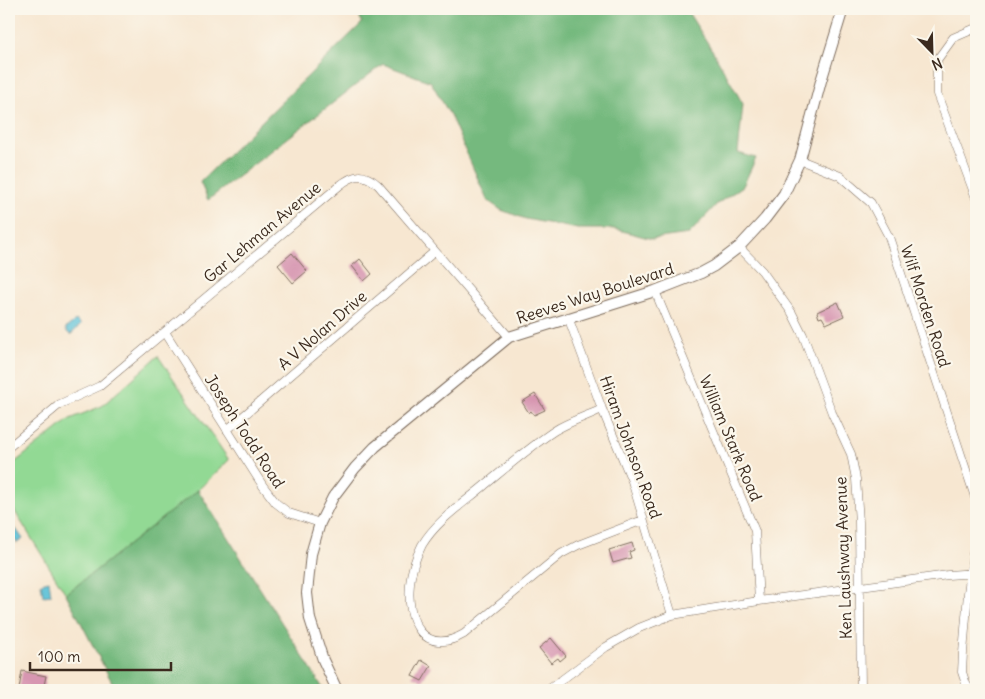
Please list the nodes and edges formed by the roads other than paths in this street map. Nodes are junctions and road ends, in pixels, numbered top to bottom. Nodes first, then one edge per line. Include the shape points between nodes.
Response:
1 (843, 9) edge
2 (976, 28) edge
3 (800, 160) junction
4 (976, 198) edge
5 (739, 247) junction
6 (434, 252) junction
7 (655, 291) junction
8 (568, 318) junction
9 (165, 332) junction
10 (509, 337) junction
11 (602, 409) junction
12 (227, 430) junction
13 (9, 447) edge
14 (976, 500) edge
15 (644, 520) junction
16 (320, 523) junction
17 (976, 531) edge
18 (973, 574) edge
19 (860, 587) junction
20 (759, 601) junction
21 (672, 615) junction
22 (337, 690) edge
23 (548, 690) edge
24 (861, 690) edge
25 (970, 690) edge

1 - 3 street, Reeves Way Boulevard
2 - 4 street via 953,38 937,60 937,94
3 - 5 street, Reeves Way Boulevard via 784,194
3 - 14 street, Wilf Morden Road via 840,176 870,203 888,236
5 - 7 street, Reeves Way Boulevard via 701,273
5 - 19 street, Ken Laushway Avenue via 762,271 792,312 851,454 859,522
6 - 9 street, Gar Lehman Avenue via 378,186 367,177 355,176
6 - 10 street, Gar Lehman Avenue
6 - 12 street, A V Nolan Drive
7 - 8 street, Reeves Way Boulevard
7 - 20 street, William Stark Road via 755,531
8 - 10 street, Reeves Way Boulevard
8 - 11 street, Hiram Johnson Road
9 - 12 street, Joseph Todd Road
9 - 13 street, Gar Lehman Avenue via 100,386 60,404
10 - 16 street, Reeves Way Boulevard via 375,447 333,497
11 - 15 street, Hiram Johnson Road via 624,460
11 - 15 street via 555,430 441,521 423,544 413,567 411,609 417,626 433,642 454,640 561,554
12 - 16 street, Joseph Todd Road via 276,503 289,513
15 - 21 street, Hiram Johnson Road
16 - 22 street, Reeves Way Boulevard via 307,593 310,619
17 - 18 street
18 - 19 street
18 - 25 street via 962,672
19 - 20 street
19 - 24 street, Ken Laushway Avenue
20 - 21 street
21 - 23 street via 639,628 606,647

